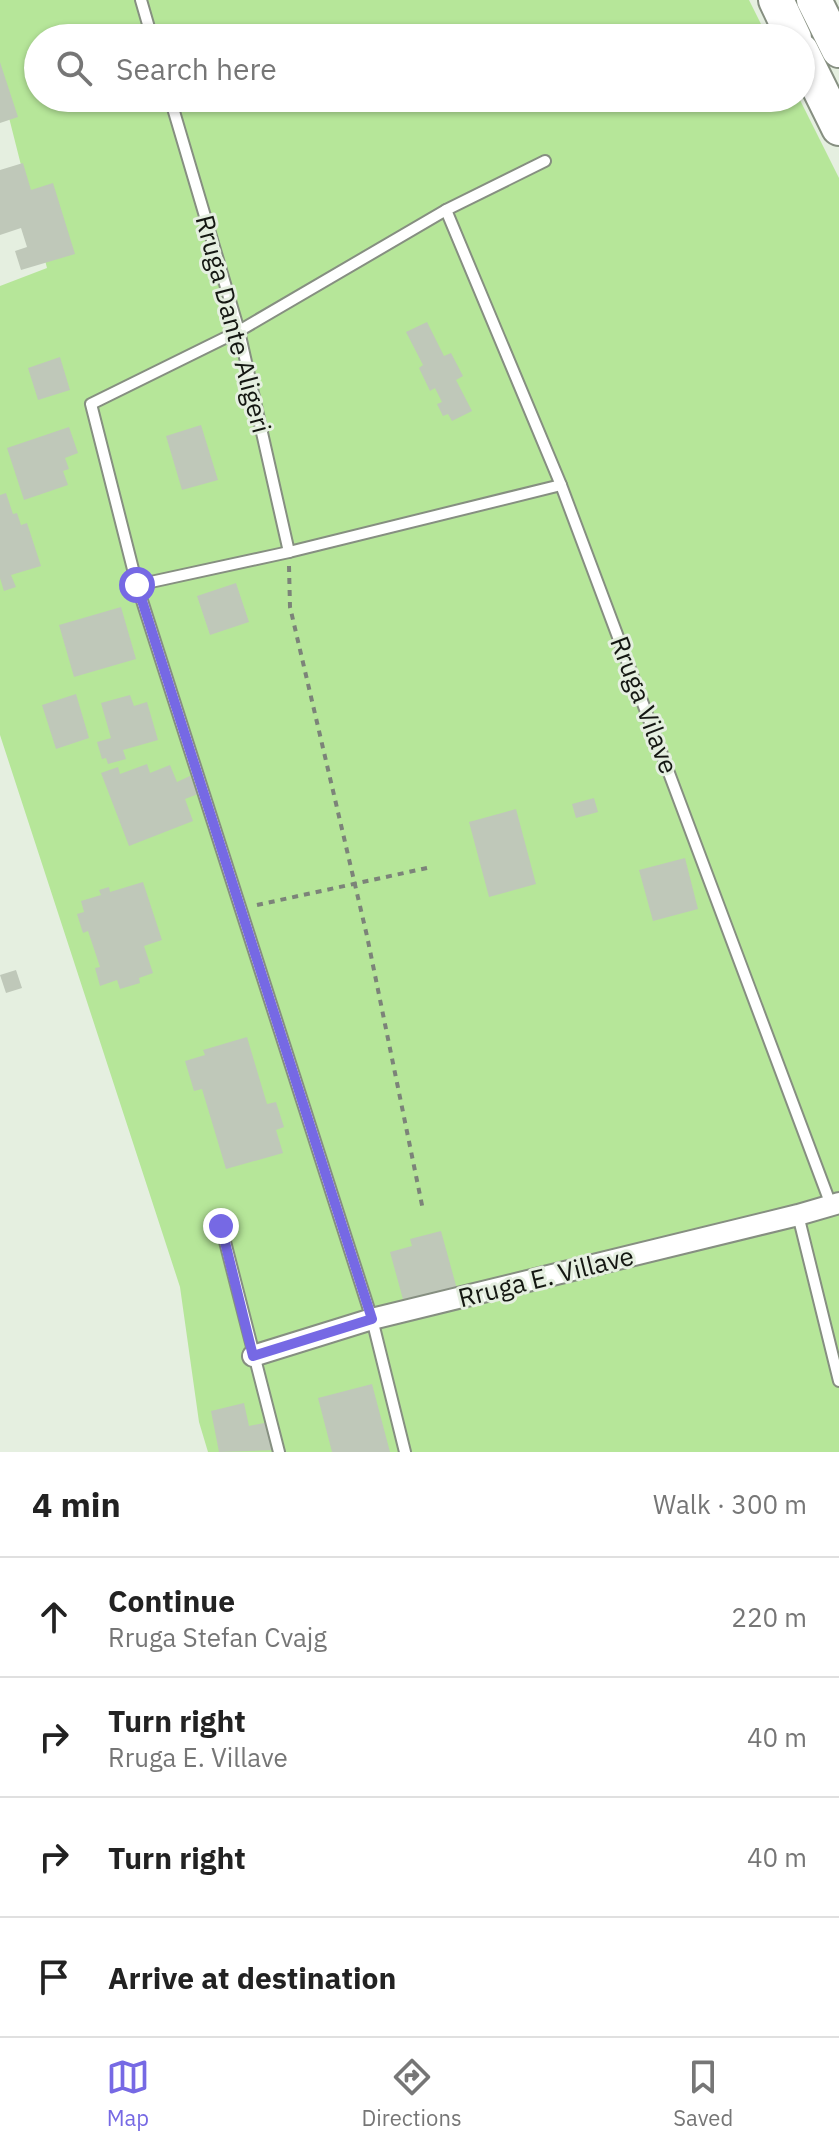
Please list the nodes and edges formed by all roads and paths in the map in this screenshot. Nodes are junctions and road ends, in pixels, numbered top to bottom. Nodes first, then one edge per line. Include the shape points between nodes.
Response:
1 (141, 0) edge
2 (776, 0) edge
3 (814, 0) edge
4 (148, 24) edge
5 (787, 24) edge
6 (839, 50) edge
7 (815, 79) edge
8 (174, 112) edge
9 (839, 128) edge
10 (545, 161) dead end
11 (446, 210) junction
12 (239, 331) junction
13 (561, 485) junction
14 (289, 552) junction
15 (137, 585) junction
16 (427, 868) dead end
17 (355, 884) junction
18 (239, 909) junction
19 (835, 1204) edge
20 (423, 1210) dead end
21 (798, 1215) junction
22 (221, 1226) dead end
23 (372, 1319) junction
24 (253, 1356) junction
25 (839, 1381) edge
26 (279, 1452) edge
27 (405, 1452) edge

1 - 4 lane
2 - 5 main road
3 - 6 main road
7 - 9 main road
8 - 12 lane, Rruga Dante Aligeri
10 - 11 lane
11 - 12 lane
11 - 13 lane, Rruga Vilave
12 - 14 lane, Rruga Dante Aligeri
12 - 15 lane via 91,404
13 - 14 lane
13 - 19 lane, Rruga Vilave
14 - 15 lane
14 - 17 path via 290,607
15 - 18 lane
16 - 17 path
17 - 18 path
17 - 20 path
18 - 23 lane
19 - 21 street, Rruga E. Villave
21 - 23 street, Rruga E. Villave
21 - 25 lane
22 - 24 lane
23 - 24 street, Rruga E. Villave
23 - 27 lane
24 - 26 lane

